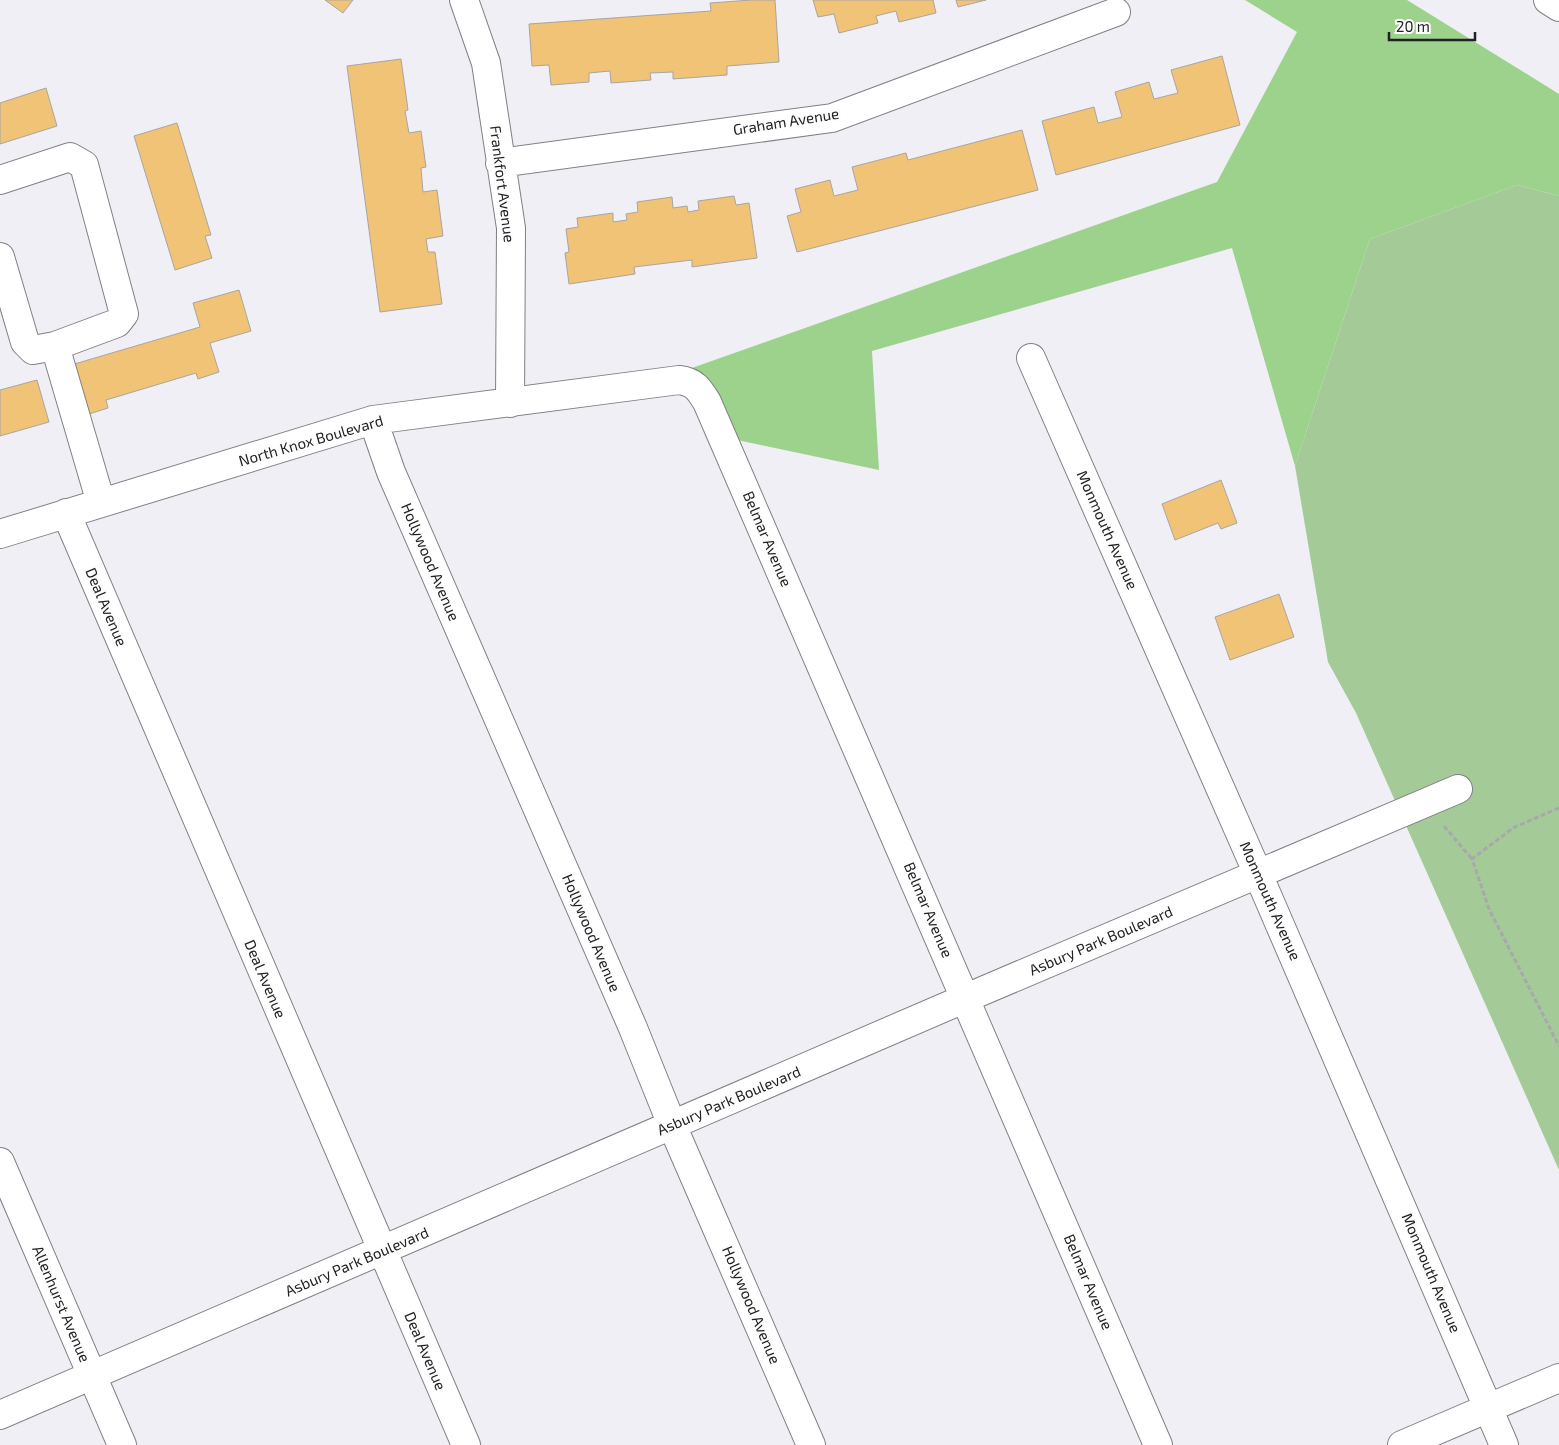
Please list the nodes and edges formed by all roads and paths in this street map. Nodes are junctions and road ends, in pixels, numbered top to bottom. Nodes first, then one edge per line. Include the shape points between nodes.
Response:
1 (464, 0) edge
2 (1548, 0) edge
3 (1559, 7) edge
4 (1116, 12) dead end
5 (500, 162) junction
6 (0, 180) edge
7 (0, 257) edge
8 (55, 346) junction
9 (1031, 358) dead end
10 (689, 381) joint
11 (510, 403) junction
12 (373, 420) junction
13 (101, 502) junction
14 (66, 513) junction
15 (0, 534) edge
16 (1458, 789) dead end
17 (1424, 803) junction
18 (1559, 808) edge
19 (1472, 859) junction
20 (1258, 874) junction
21 (966, 998) junction
22 (1559, 1046) edge
23 (672, 1125) junction
24 (0, 1162) edge
25 (382, 1251) junction
26 (92, 1376) junction
27 (1559, 1378) edge
28 (1488, 1408) junction
29 (0, 1415) edge
30 (122, 1445) edge
31 (466, 1445) edge
32 (811, 1445) edge
33 (1158, 1445) edge
34 (1402, 1445) edge
35 (1504, 1445) edge

1 - 5 main road, Frankfort Avenue via 486,63
2 - 3 main road
4 - 5 main road, Graham Avenue via 832,118
5 - 11 main road, Frankfort Avenue via 511,228
6 - 8 main road via 70,157 84,165 124,314 117,323
7 - 8 main road via 25,342 33,350
8 - 13 main road
9 - 20 main road, Monmouth Avenue
10 - 11 main road, North Knox Boulevard
10 - 21 main road, Belmar Avenue via 697,385 708,402
11 - 12 main road, North Knox Boulevard
12 - 13 main road, North Knox Boulevard
12 - 23 main road, Hollywood Avenue via 391,472 633,1028
13 - 14 main road, North Knox Boulevard
14 - 15 main road, North Knox Boulevard
14 - 25 main road, Deal Avenue
16 - 17 main road, Asbury Park Boulevard
17 - 19 path
17 - 20 main road, Asbury Park Boulevard
18 - 19 path via 1514,828
19 - 22 path via 1489,909
20 - 21 main road, Asbury Park Boulevard
20 - 28 main road, Monmouth Avenue
21 - 23 main road, Asbury Park Boulevard
21 - 33 main road, Belmar Avenue
23 - 25 main road, Asbury Park Boulevard
23 - 32 main road, Hollywood Avenue
24 - 26 main road, Allenhurst Avenue
25 - 26 main road, Asbury Park Boulevard
25 - 31 main road, Deal Avenue
26 - 29 main road, Asbury Park Boulevard
26 - 30 main road, Allenhurst Avenue
27 - 28 main road
28 - 34 main road
28 - 35 main road, Monmouth Avenue

